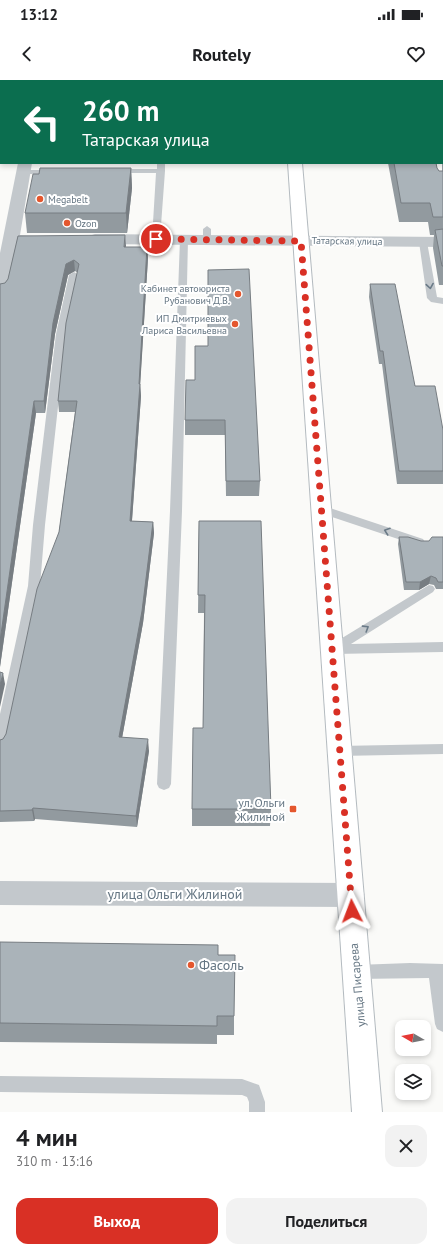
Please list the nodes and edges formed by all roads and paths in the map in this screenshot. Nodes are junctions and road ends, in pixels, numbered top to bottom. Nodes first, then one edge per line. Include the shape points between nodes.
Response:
1 (294, 164) edge
2 (24, 167) edge
3 (161, 167) edge
4 (67, 172) edge
5 (106, 172) edge
6 (156, 239) junction
7 (184, 239) junction
8 (6, 240) edge
9 (57, 240) edge
10 (80, 240) edge
11 (301, 241) junction
12 (423, 242) junction
13 (443, 242) edge
14 (74, 275) dead end
15 (0, 290) edge
16 (443, 301) edge
17 (321, 508) junction
18 (424, 544) edge
19 (428, 590) dead end
20 (443, 647) edge
21 (333, 649) junction
22 (0, 745) edge
23 (443, 749) edge
24 (339, 751) junction
25 (164, 784) dead end
26 (0, 893) edge
27 (351, 895) junction
28 (356, 972) junction
29 (440, 972) edge
30 (443, 1024) edge
31 (0, 1084) edge
32 (257, 1112) edge
33 (367, 1112) edge

1 - 11 main road, улица Писарева
2 - 4 lane
2 - 8 street
3 - 5 lane
3 - 6 lane
6 - 7 street, Татарская улица
6 - 10 street, Татарская улица
7 - 11 street, Татарская улица via 207,234
7 - 25 lane
8 - 9 street
8 - 15 street
11 - 12 street, Татарская улица
11 - 17 main road, улица Писарева
12 - 13 street, Татарская улица
12 -> 16 lane via 432,298
14 - 22 lane via 61,334 38,525 34,586
18 -> 17 lane
17 - 21 main road, улица Писарева
21 -> 19 lane
20 - 21 lane
21 - 24 main road, улица Писарева
23 - 24 lane
24 - 27 main road, улица Писарева
26 - 27 street, улица Ольги Жилиной
27 - 28 main road, улица Писарева
28 - 29 lane
28 - 33 main road, улица Писарева
29 - 30 lane
31 - 32 lane via 242,1087 253,1091

